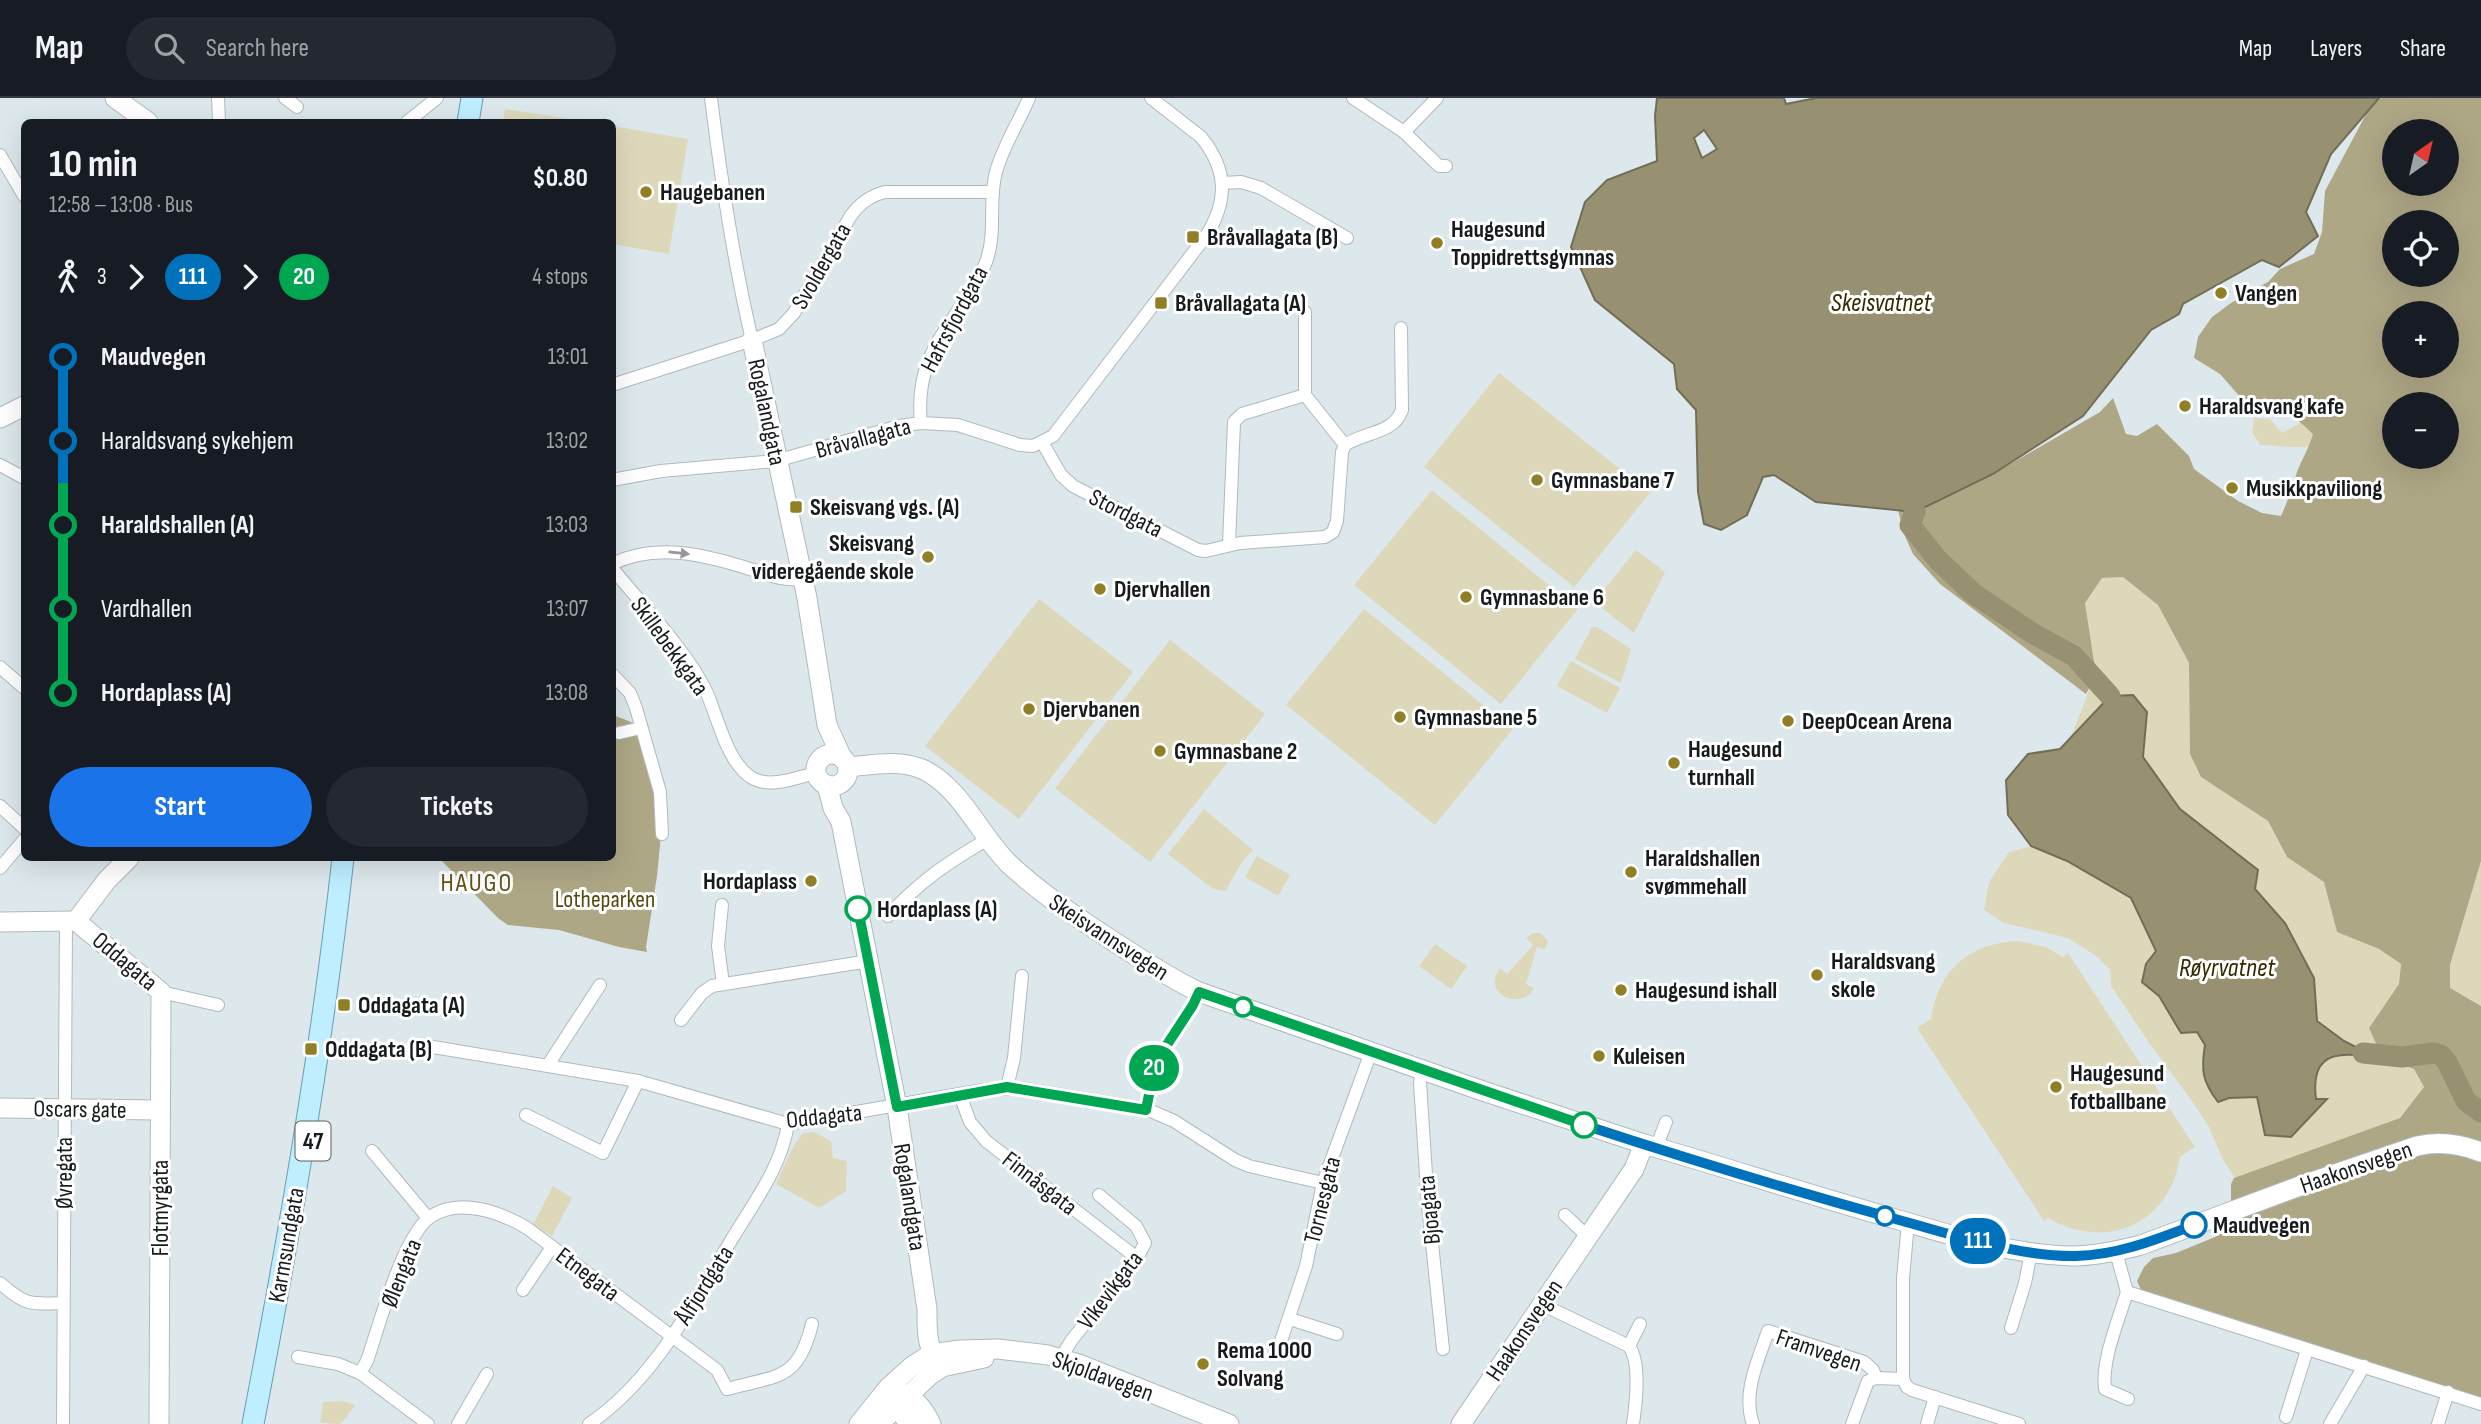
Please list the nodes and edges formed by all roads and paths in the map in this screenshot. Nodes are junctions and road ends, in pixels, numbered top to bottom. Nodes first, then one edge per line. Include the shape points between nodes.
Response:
1 (115, 98) edge
2 (218, 98) edge
3 (285, 98) edge
4 (438, 98) edge
5 (472, 98) edge
6 (483, 98) edge
7 (711, 98) edge
8 (1029, 98) edge
9 (1151, 98) edge
10 (1353, 98) edge
11 (1437, 98) edge
12 (297, 107) dead end
13 (144, 119) edge
14 (219, 119) edge
15 (411, 119) edge
16 (468, 119) edge
17 (480, 119) edge
18 (1404, 132) junction
19 (0, 155) edge
20 (1446, 166) dead end
21 (1223, 183) junction
22 (21, 186) edge
23 (993, 192) junction
24 (1347, 238) dead end
25 (1306, 312) dead end
26 (1401, 328) dead end
27 (752, 340) junction
28 (616, 384) edge
29 (1305, 395) junction
30 (21, 408) edge
31 (0, 418) edge
32 (921, 422) junction
33 (1042, 442) junction
34 (1345, 445) junction
35 (776, 461) junction
36 (0, 465) edge
37 (21, 476) edge
38 (616, 479) edge
39 (1228, 544) junction
40 (616, 565) edge
41 (616, 571) edge
42 (803, 579) junction
43 (0, 667) edge
44 (616, 678) edge
45 (21, 685) edge
46 (640, 728) junction
47 (618, 733) dead end
48 (832, 771) junction
49 (0, 806) edge
50 (21, 825) edge
51 (662, 834) dead end
52 (988, 839) junction
53 (21, 844) edge
54 (126, 861) edge
55 (343, 861) edge
56 (354, 861) edge
57 (0, 869) edge
58 (722, 905) dead end
59 (888, 916) dead end
60 (71, 921) junction
61 (0, 922) edge
62 (869, 961) junction
63 (1022, 976) dead end
64 (723, 984) junction
65 (600, 985) dead end
66 (161, 992) junction
67 (1199, 992) junction
68 (218, 1005) dead end
69 (681, 1020) dead end
70 (433, 1047) dead end
71 (1371, 1052) junction
72 (548, 1065) junction
73 (1422, 1070) junction
74 (638, 1081) junction
75 (1007, 1087) junction
76 (960, 1096) junction
77 (897, 1107) junction
78 (0, 1108) edge
79 (64, 1109) junction
80 (160, 1110) junction
81 (1146, 1110) junction
82 (526, 1115) dead end
83 (1666, 1122) dead end
84 (788, 1124) junction
85 (1650, 1146) junction
86 (372, 1151) dead end
87 (2481, 1152) edge
88 (1323, 1183) junction
89 (1099, 1195) dead end
90 (1565, 1215) dead end
91 (428, 1218) junction
92 (1908, 1223) junction
93 (1588, 1237) junction
94 (552, 1247) junction
95 (2031, 1252) junction
96 (2116, 1252) junction
97 (1137, 1258) junction
98 (0, 1283) edge
99 (523, 1290) dead end
100 (2127, 1292) junction
101 (63, 1303) junction
102 (1541, 1304) junction
103 (1290, 1319) junction
104 (812, 1324) dead end
105 (1640, 1324) dead end
106 (2011, 1328) dead end
107 (1337, 1334) dead end
108 (671, 1336) junction
109 (1629, 1346) junction
110 (1443, 1349) dead end
111 (1278, 1350) dead end
112 (2307, 1350) junction
113 (298, 1357) dead end
114 (939, 1358) junction
115 (1060, 1358) junction
116 (2364, 1366) junction
117 (360, 1373) junction
118 (487, 1374) dead end
119 (1876, 1378) junction
120 (1903, 1379) junction
121 (888, 1388) junction
122 (2448, 1392) junction
123 (1935, 1397) junction
124 (2128, 1399) dead end
125 (903, 1402) junction
126 (2481, 1404) edge
127 (2286, 1417) dead end
128 (63, 1424) edge
129 (159, 1424) edge
130 (253, 1424) edge
131 (268, 1424) edge
132 (428, 1424) edge
133 (458, 1424) edge
134 (589, 1424) edge
135 (859, 1424) edge
136 (879, 1424) edge
137 (911, 1424) edge
138 (931, 1424) edge
139 (1228, 1424) edge
140 (1461, 1424) edge
141 (1633, 1424) edge
142 (1753, 1424) edge
143 (1852, 1424) edge
144 (1927, 1424) edge
145 (2020, 1424) edge
146 (2330, 1424) edge
147 (2438, 1424) edge

1 - 13 street
2 - 14 street
3 - 12 street
4 - 15 street
5 - 16 main road
6 - 17 main road
7 - 27 street, Rogalandgata via 728,226
8 - 23 street, Hafrsfjordgata via 1001,156
9 - 21 street via 1202,137
10 - 18 street
11 - 18 street
18 - 20 street via 1439,166
19 - 22 street
21 - 24 street via 1261,188
21 - 33 street via 1220,210 1206,236 1063,425
23 - 27 street, Svoldergata via 874,194 850,217 788,322
23 - 32 street, Hafrsfjordgata via 990,249 928,360 919,399
25 - 29 street
26 - 34 street via 1399,420
27 - 28 street, Svoldergata
27 - 35 street, Rogalandgata
29 - 34 street
29 - 39 street via 1242,414 1234,422
30 - 31 street
32 - 33 street, Bråvallagata via 958,425 1020,445
32 - 35 street, Bråvallagata
33 - 39 street, Stordgata via 1073,486 1198,550
34 - 39 street, Stordgata via 1333,532 1325,537
35 - 38 street, Bråvallagata
35 - 42 street, Rogalandgata
36 - 37 street
40 -> 42 street, Skillebekkgata via 654,551 672,552 727,562 781,580
41 - 48 street, Skillebekkgata via 704,688 739,767 755,780 777,782
42 - 48 street, Rogalandgata
43 - 45 street
44 - 46 street via 630,693
46 - 47 street
46 - 51 street via 660,792
48 - 52 street, Skeisvannsvegen via 891,764 920,768 946,786
48 - 62 street, Rogalandgata
49 - 50 street
52 - 59 street via 929,876
52 - 67 street, Skeisvannsvegen via 1021,875 1064,909
53 - 57 street
54 - 60 street
55 - 130 main road, Karmsundgata / 47 via 309,1115
56 - 131 main road, Karmsundgata / 47 via 323,1086 270,1387
58 - 64 street via 718,946
60 - 61 street
60 - 66 street, Oddagata
60 - 79 street, Øvregata
62 - 64 street
62 - 77 street, Rogalandgata
63 - 75 street
64 - 69 street via 702,993
65 - 72 street
66 - 68 street, Oddagata
66 - 80 street, Flotmyrgata
67 - 71 street, Skeisvannsvegen
67 - 81 street via 1155,1063
70 - 72 street, Oddagata
71 - 73 street, Skeisvannsvegen
71 - 88 street, Tornesgata
72 - 74 street, Oddagata
73 - 85 street, Skeisvannsvegen
73 - 110 street, Bjoagata via 1427,1196
74 - 82 street via 603,1153
74 - 84 street, Oddagata
75 - 76 street, Oddagata
75 - 81 street, Oddagata
76 - 77 street, Oddagata
76 - 97 street, Finnåsgata via 970,1122 986,1141
77 - 84 street, Oddagata
77 - 114 street, Rogalandgata via 927,1309 938,1330
78 - 79 street, Oscars gate
79 - 80 street, Oscars gate
79 - 101 street, Øvregata
80 - 129 street, Flotmyrgata
81 - 88 street, Oddagata via 1174,1121 1249,1166
83 - 85 street
84 - 108 street, Ålfjordgata via 769,1181
85 - 92 street, Haakonsvegen
85 - 93 street, Haakonsvegen
86 - 91 street, Ølengata
87 - 96 street, Haakonsvegen via 2463,1145 2417,1146
88 - 103 street, Tornesgata
89 - 97 street, Vikevikgata via 1143,1236 1145,1243
90 - 93 street
91 - 94 street, Etnegata via 442,1211 477,1208 511,1218
91 - 117 street, Ølengata via 411,1241
92 - 95 street, Haakonsvegen
92 - 120 street
93 - 102 street, Haakonsvegen
94 - 99 street
94 - 108 street, Etnegata
95 - 96 street, Haakonsvegen via 2073,1256
95 - 106 street
96 - 100 street
97 - 115 street, Vikevikgata
98 - 101 street via 30,1304
100 - 112 street
100 - 124 street via 2104,1380 2105,1389
101 - 128 street, Øvregata
102 - 109 street
102 - 140 street, Haakonsvegen
103 - 107 street
103 - 111 street, Tornesgata
104 - 108 street, Etnegata via 801,1358 791,1369 727,1389 717,1370
105 - 109 street
108 - 134 street, Ålfjordgata via 637,1382
109 - 141 street via 1636,1365
112 - 116 street
112 - 127 street
113 - 117 street
114 - 115 street, Skjoldavegen via 1014,1352
114 - 121 street, Skjoldavegen via 911,1367
114 - 125 street, Skjoldavegen via 930,1375
115 - 139 street, Skjoldavegen
116 - 122 street
116 - 146 street
117 - 132 street
118 - 133 street
119 - 120 street, Framvegen
119 - 142 street, Framvegen via 1864,1362 1768,1331 1749,1390
119 - 143 street, Framvegen via 1868,1381
120 - 123 street, Framvegen via 1907,1387
121 - 125 street
121 - 135 street, Skjoldavegen
122 - 126 street
122 - 147 street
123 - 144 street
123 - 145 street, Framvegen
125 - 136 street, Skjoldavegen
125 - 137 street
125 - 138 street via 926,1412

